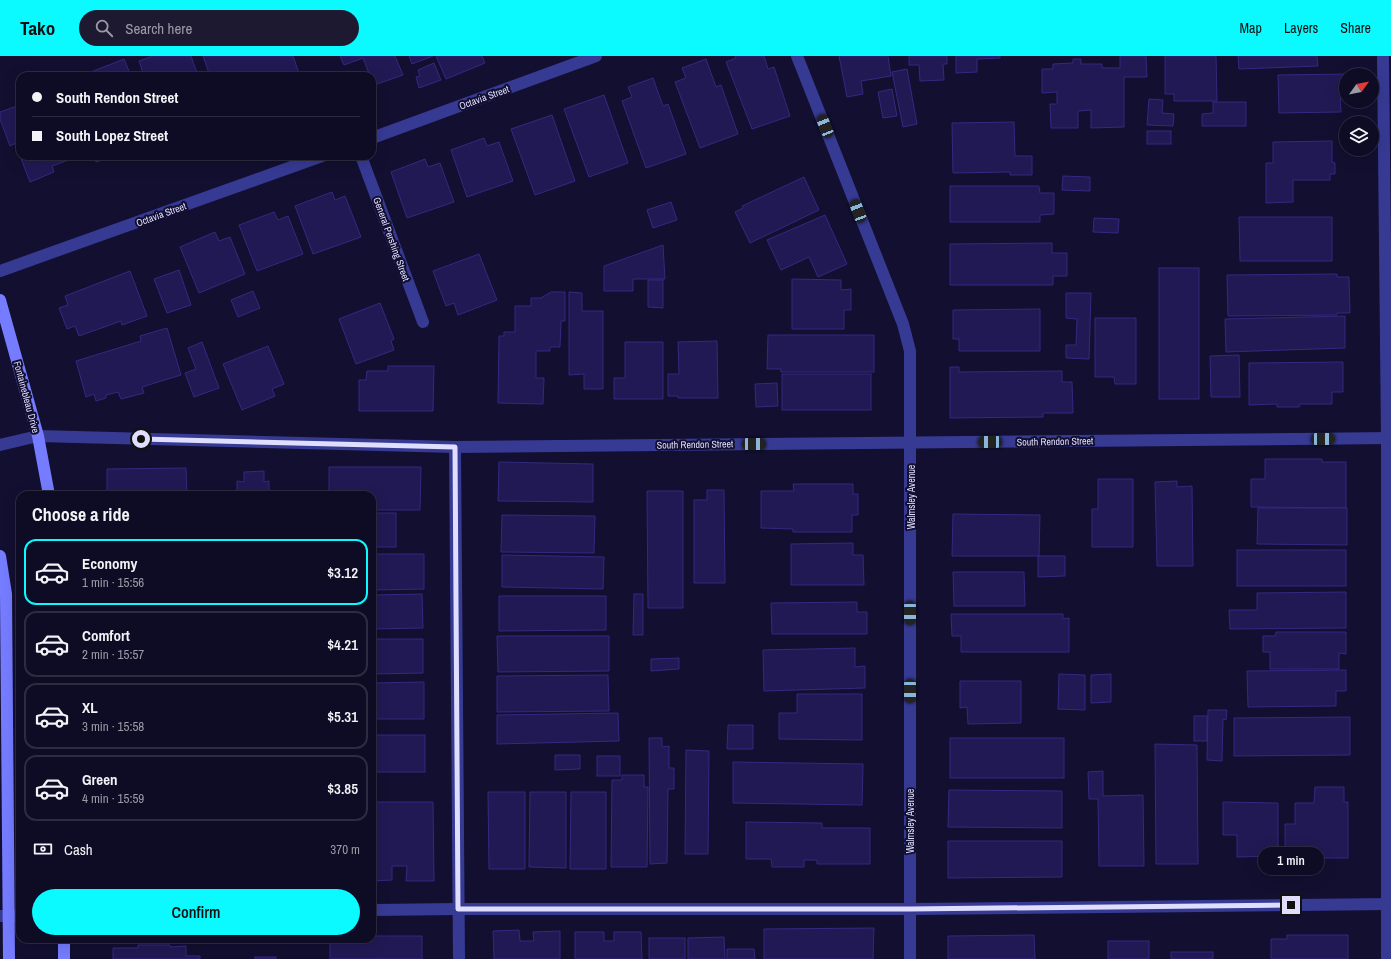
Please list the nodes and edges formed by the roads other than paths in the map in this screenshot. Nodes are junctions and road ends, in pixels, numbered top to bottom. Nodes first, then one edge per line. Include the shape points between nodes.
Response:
1 (596, 56) edge
2 (797, 56) edge
3 (1383, 56) edge
4 (376, 137) edge
5 (311, 160) edge
6 (362, 160) edge
7 (0, 271) edge
8 (0, 300) edge
9 (423, 322) dead end
10 (38, 436) junction
11 (1389, 438) edge
12 (911, 442) junction
13 (0, 445) edge
14 (455, 447) junction
15 (48, 491) edge
16 (0, 556) edge
17 (1389, 904) edge
18 (458, 909) junction
19 (910, 909) junction
20 (376, 910) edge
21 (10, 916) edge
22 (64, 943) edge
23 (9, 959) edge
24 (64, 959) edge
25 (459, 959) edge
26 (910, 959) edge
27 (1387, 959) edge

1 - 4 street, Octavia Street
2 - 12 street, Walmsley Avenue via 903,324 910,352
3 - 11 street
5 - 7 street, Octavia Street
6 - 9 street, General Pershing Street
8 - 10 street, Fontainebleau Drive
10 - 13 street, South Rendon Street
10 - 14 street, South Rendon Street
10 - 15 street, Fontainebleau Drive
11 - 12 street, South Rendon Street
11 - 17 street
12 - 14 street, South Rendon Street
12 - 19 street, Walmsley Avenue
14 - 18 street
16 - 21 street via 6,594
17 - 19 street
17 - 27 street
18 - 19 street
18 - 20 street
18 - 25 street
19 - 26 street, Walmsley Avenue
21 - 23 street
22 - 24 street

